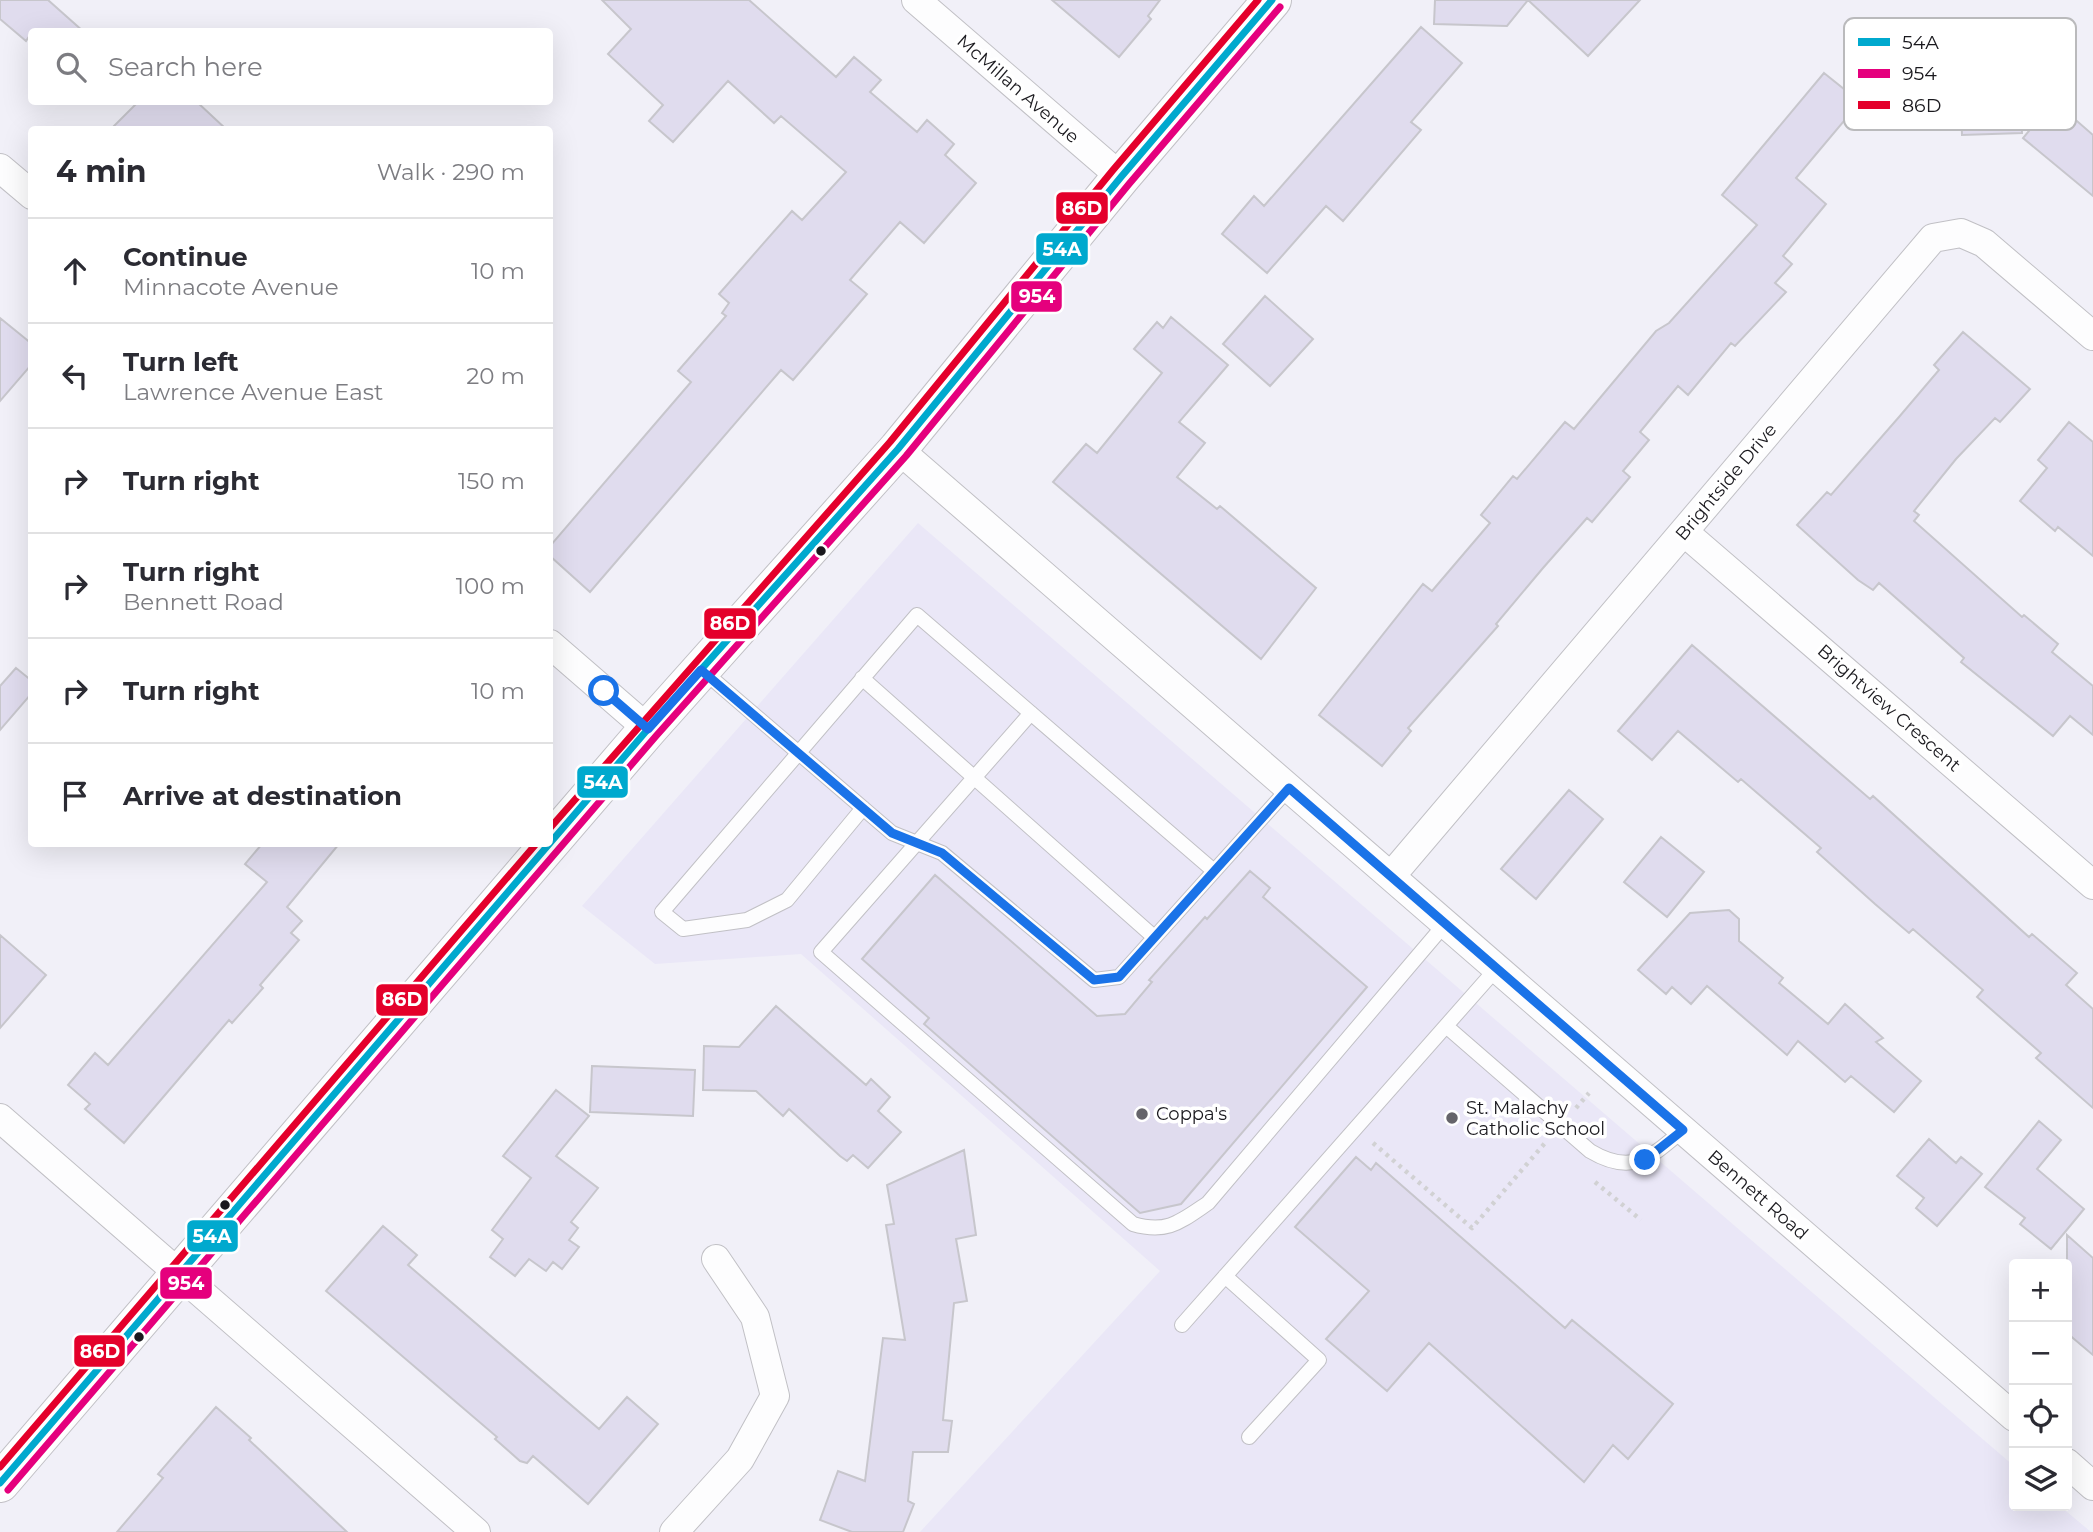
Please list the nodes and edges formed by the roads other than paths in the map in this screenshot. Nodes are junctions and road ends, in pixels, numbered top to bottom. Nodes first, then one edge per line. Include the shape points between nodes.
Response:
1 (916, 0) edge
2 (1272, 0) edge
3 (0, 168) edge
4 (1121, 177) junction
5 (28, 192) edge
6 (2093, 337) edge
7 (898, 449) junction
8 (1684, 532) junction
9 (553, 646) edge
10 (701, 670) junction
11 (862, 678) junction
12 (1031, 713) junction
13 (648, 729) junction
14 (798, 751) junction
15 (974, 777) junction
16 (1289, 788) junction
17 (863, 808) junction
18 (553, 840) edge
19 (915, 845) junction
20 (547, 847) edge
21 (1214, 871) junction
22 (1391, 876) junction
23 (2093, 885) edge
24 (1445, 924) junction
25 (1154, 937) junction
26 (1497, 968) junction
27 (1446, 1026) junction
28 (0, 1118) edge
29 (1683, 1130) junction
30 (716, 1259) dead end
31 (179, 1275) junction
32 (1225, 1276) junction
33 (1182, 1325) dead end
34 (2009, 1413) edge
35 (1249, 1437) dead end
36 (2072, 1467) edge
37 (0, 1483) edge
38 (2093, 1486) edge
39 (476, 1532) edge
40 (674, 1532) edge

1 - 4 street, McMillan Avenue
2 - 4 main road
3 - 5 street
4 - 7 main road
6 - 8 street, Brightside Drive via 1984,243 1961,233 1933,238
7 - 10 main road
7 - 16 street, Bennett Road
8 - 22 street, Brightside Drive
8 - 23 street, Brightview Crescent
9 - 13 street
10 - 13 main road
10 - 14 lane
11 - 12 lane via 917,614
11 - 14 lane
11 - 15 lane
12 - 15 lane
12 - 21 lane
13 - 18 main road
14 - 17 lane
14 - 17 lane via 662,912 683,929 747,920 787,900
15 - 19 lane
15 - 25 lane
16 - 21 lane
16 - 22 street, Bennett Road
17 - 19 lane via 892,833
19 - 24 lane via 821,952 1133,1224 1154,1230 1179,1223 1208,1203
19 - 25 lane via 942,853 1094,980 1119,977
20 - 31 main road
21 - 25 lane
22 - 24 street, Bennett Road
24 - 26 street, Bennett Road
26 - 27 lane
26 - 29 street, Bennett Road
27 - 29 lane via 1590,1151 1608,1161 1628,1164 1645,1160
27 - 32 lane
28 - 31 street
29 - 34 street, Bennett Road
30 - 40 street via 755,1317 775,1396 740,1459
31 - 37 main road
31 - 39 street
32 - 33 lane
32 - 35 lane via 1319,1360
36 - 38 street

